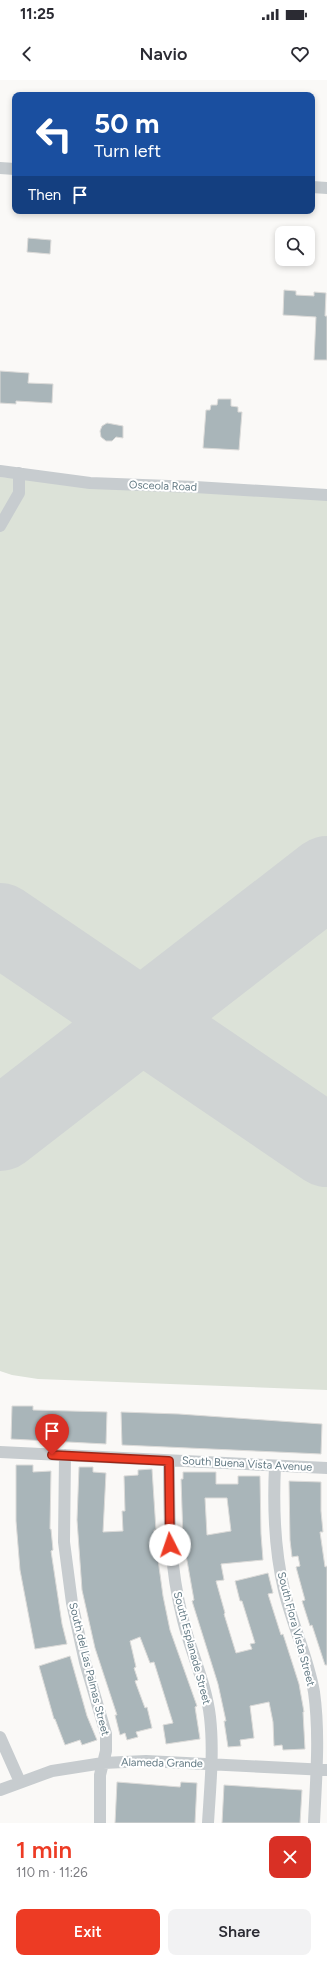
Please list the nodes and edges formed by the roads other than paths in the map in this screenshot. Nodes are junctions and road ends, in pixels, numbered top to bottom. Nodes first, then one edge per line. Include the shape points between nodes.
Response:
1 (0, 168) edge
2 (12, 169) edge
3 (315, 187) edge
4 (327, 188) edge
5 (0, 471) edge
6 (19, 473) junction
7 (327, 495) edge
8 (0, 526) edge
9 (0, 1452) edge
10 (65, 1455) junction
11 (169, 1461) junction
12 (275, 1466) junction
13 (327, 1468) edge
14 (0, 1737) edge
15 (103, 1762) junction
16 (211, 1764) junction
17 (322, 1769) edge
18 (20, 1782) junction
19 (0, 1790) edge
20 (100, 1823) edge
21 (208, 1823) edge
22 (314, 1823) edge

1 - 2 street
3 - 4 street
5 - 6 street, Osceola Road
6 - 7 street, Osceola Road via 90,483
6 - 8 street via 19,493
9 - 10 street, South Buena Vista Avenue
10 - 11 street, South Buena Vista Avenue
10 - 15 street, South del Las Palmas Street via 63,1514 67,1567 79,1639 106,1727 107,1747
11 - 12 street, South Buena Vista Avenue
11 - 16 street, South Esplanade Street via 168,1532 173,1571 183,1622 208,1703
12 - 13 street, South Buena Vista Avenue
12 - 17 street, South Flora Vista Street via 273,1512 276,1545 284,1590 313,1691
14 - 18 street
15 - 16 street, Alameda Grande
15 - 18 street, Alameda Grande via 52,1771
15 - 20 street, South del Las Palmas Street via 100,1779
16 - 17 street, Alameda Grande
16 - 21 street, South Esplanade Street
17 - 22 street, South Flora Vista Street
18 - 19 street, Alameda Grande

